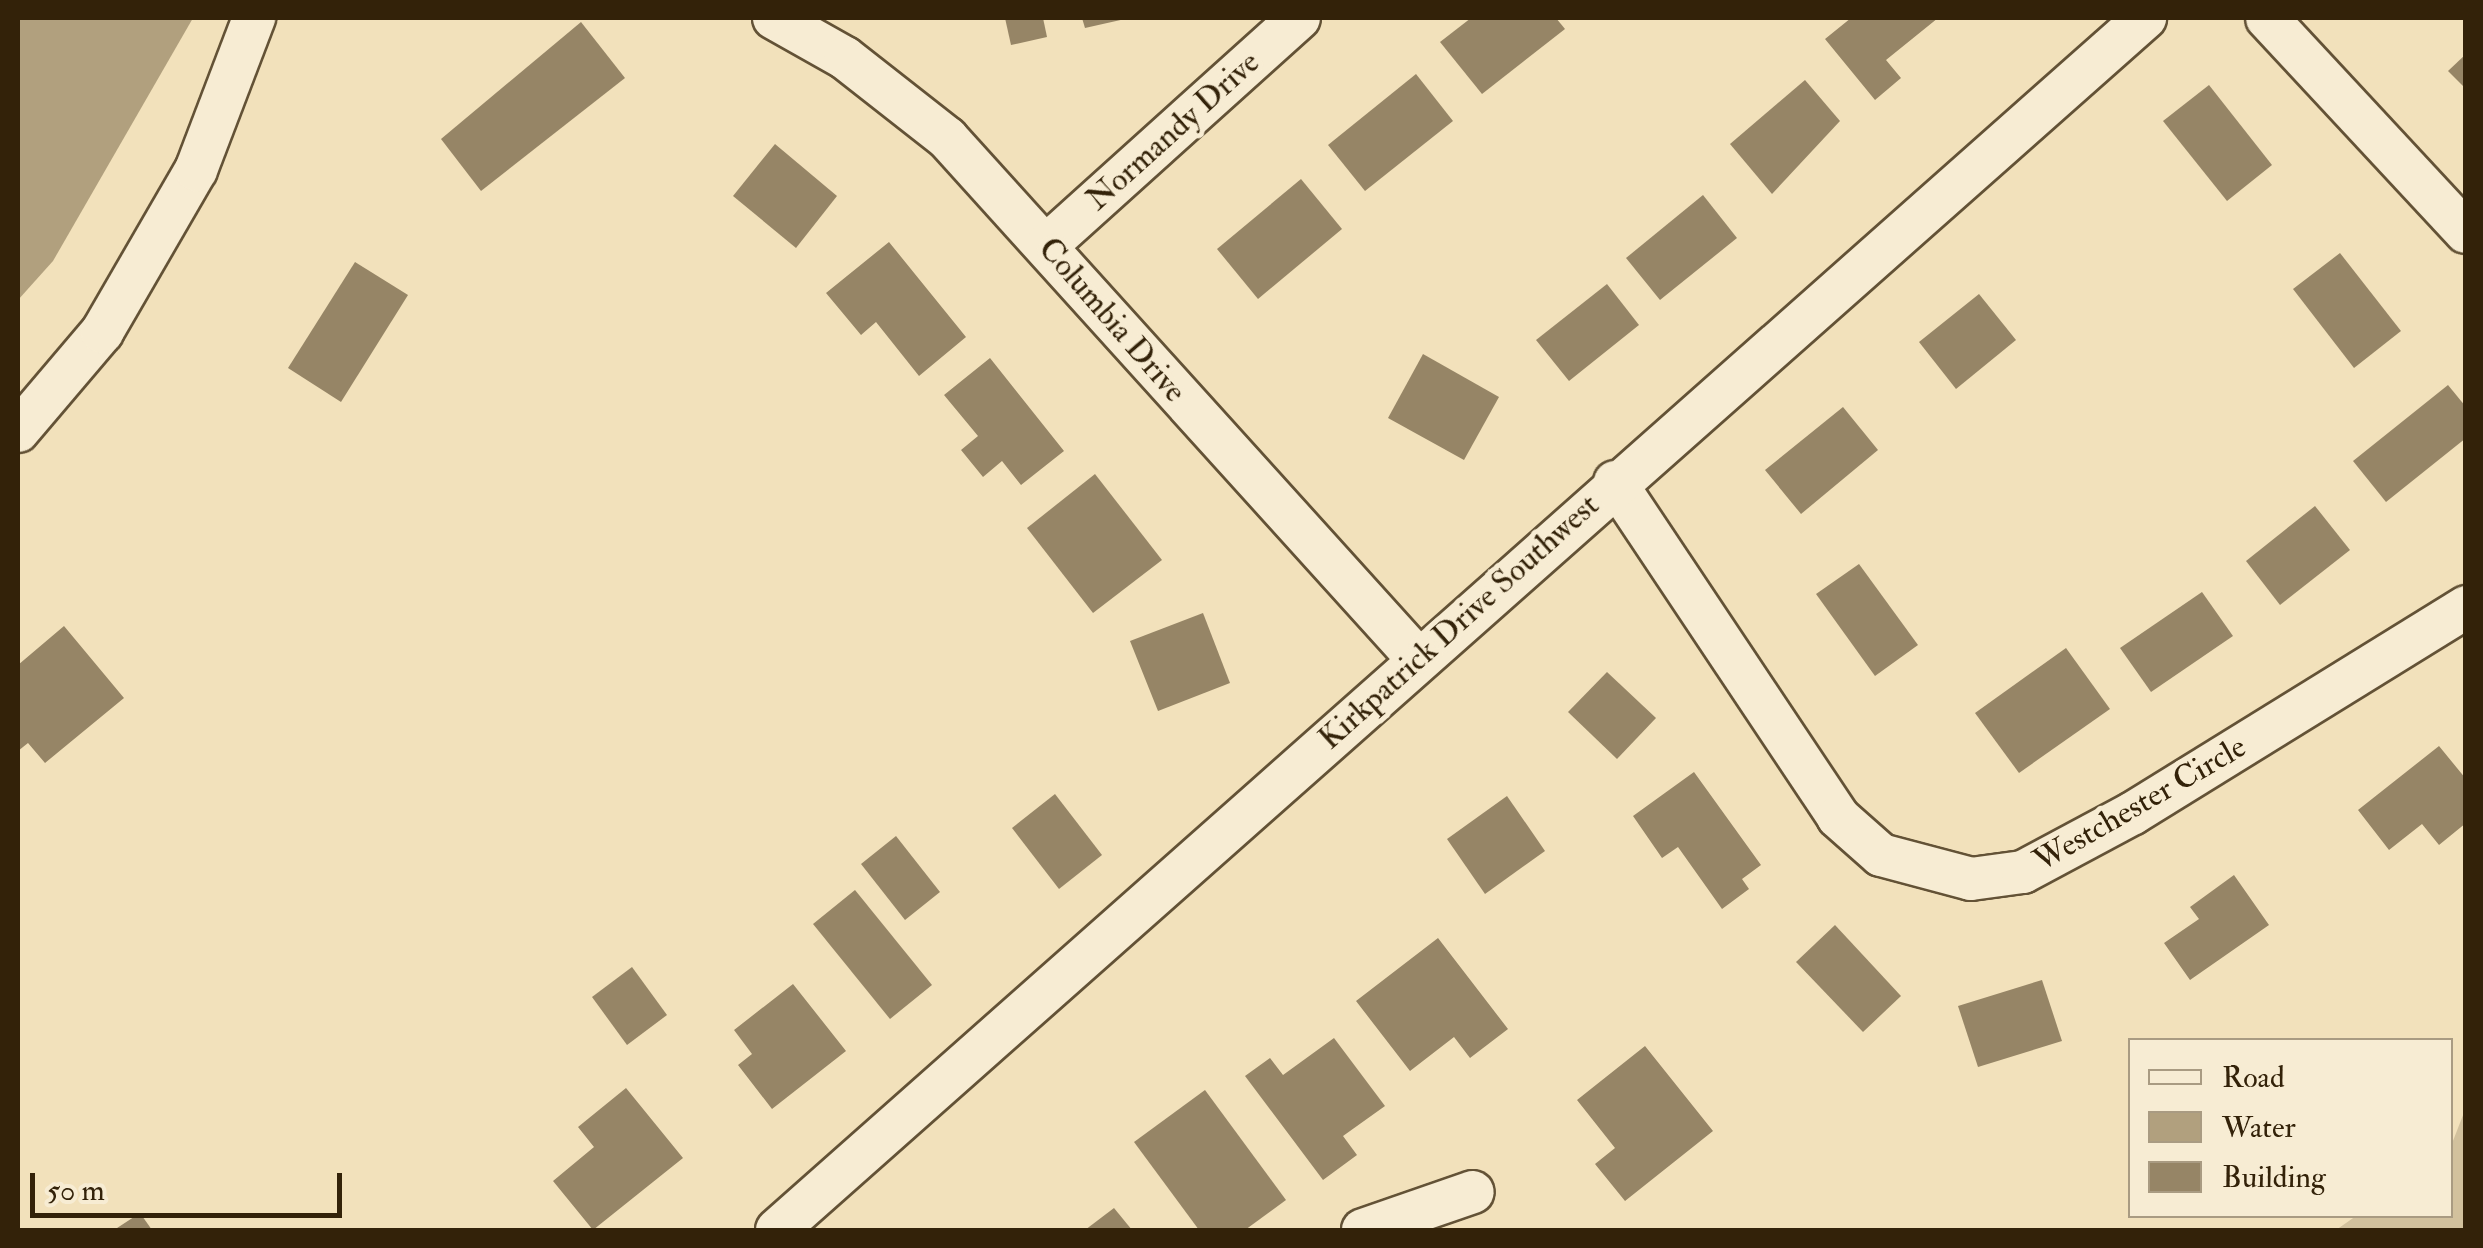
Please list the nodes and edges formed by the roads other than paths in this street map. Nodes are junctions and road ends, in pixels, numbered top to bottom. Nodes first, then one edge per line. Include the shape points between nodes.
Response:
1 (254, 18) edge
2 (774, 18) edge
3 (1299, 18) edge
4 (2145, 18) edge
5 (2267, 18) edge
6 (2466, 232) edge
7 (1047, 245) junction
8 (18, 432) edge
9 (1616, 482) junction
10 (2466, 606) edge
11 (1418, 659) junction
12 (1473, 1192) dead end
13 (778, 1230) edge
14 (1363, 1230) edge

1 - 8 street via 196,170 102,332
2 - 7 street, Columbia Drive via 845,58 946,138
3 - 7 street, Normandy Drive
4 - 9 street, Kirkpatrick Drive Southwest
5 - 6 street
7 - 11 street, Columbia Drive
9 - 10 street, Westchester Circle via 1838,817 1881,855 1971,879 2022,872 2133,813
9 - 11 street, Kirkpatrick Drive Southwest
11 - 13 street, Kirkpatrick Drive Southwest
12 - 14 street

